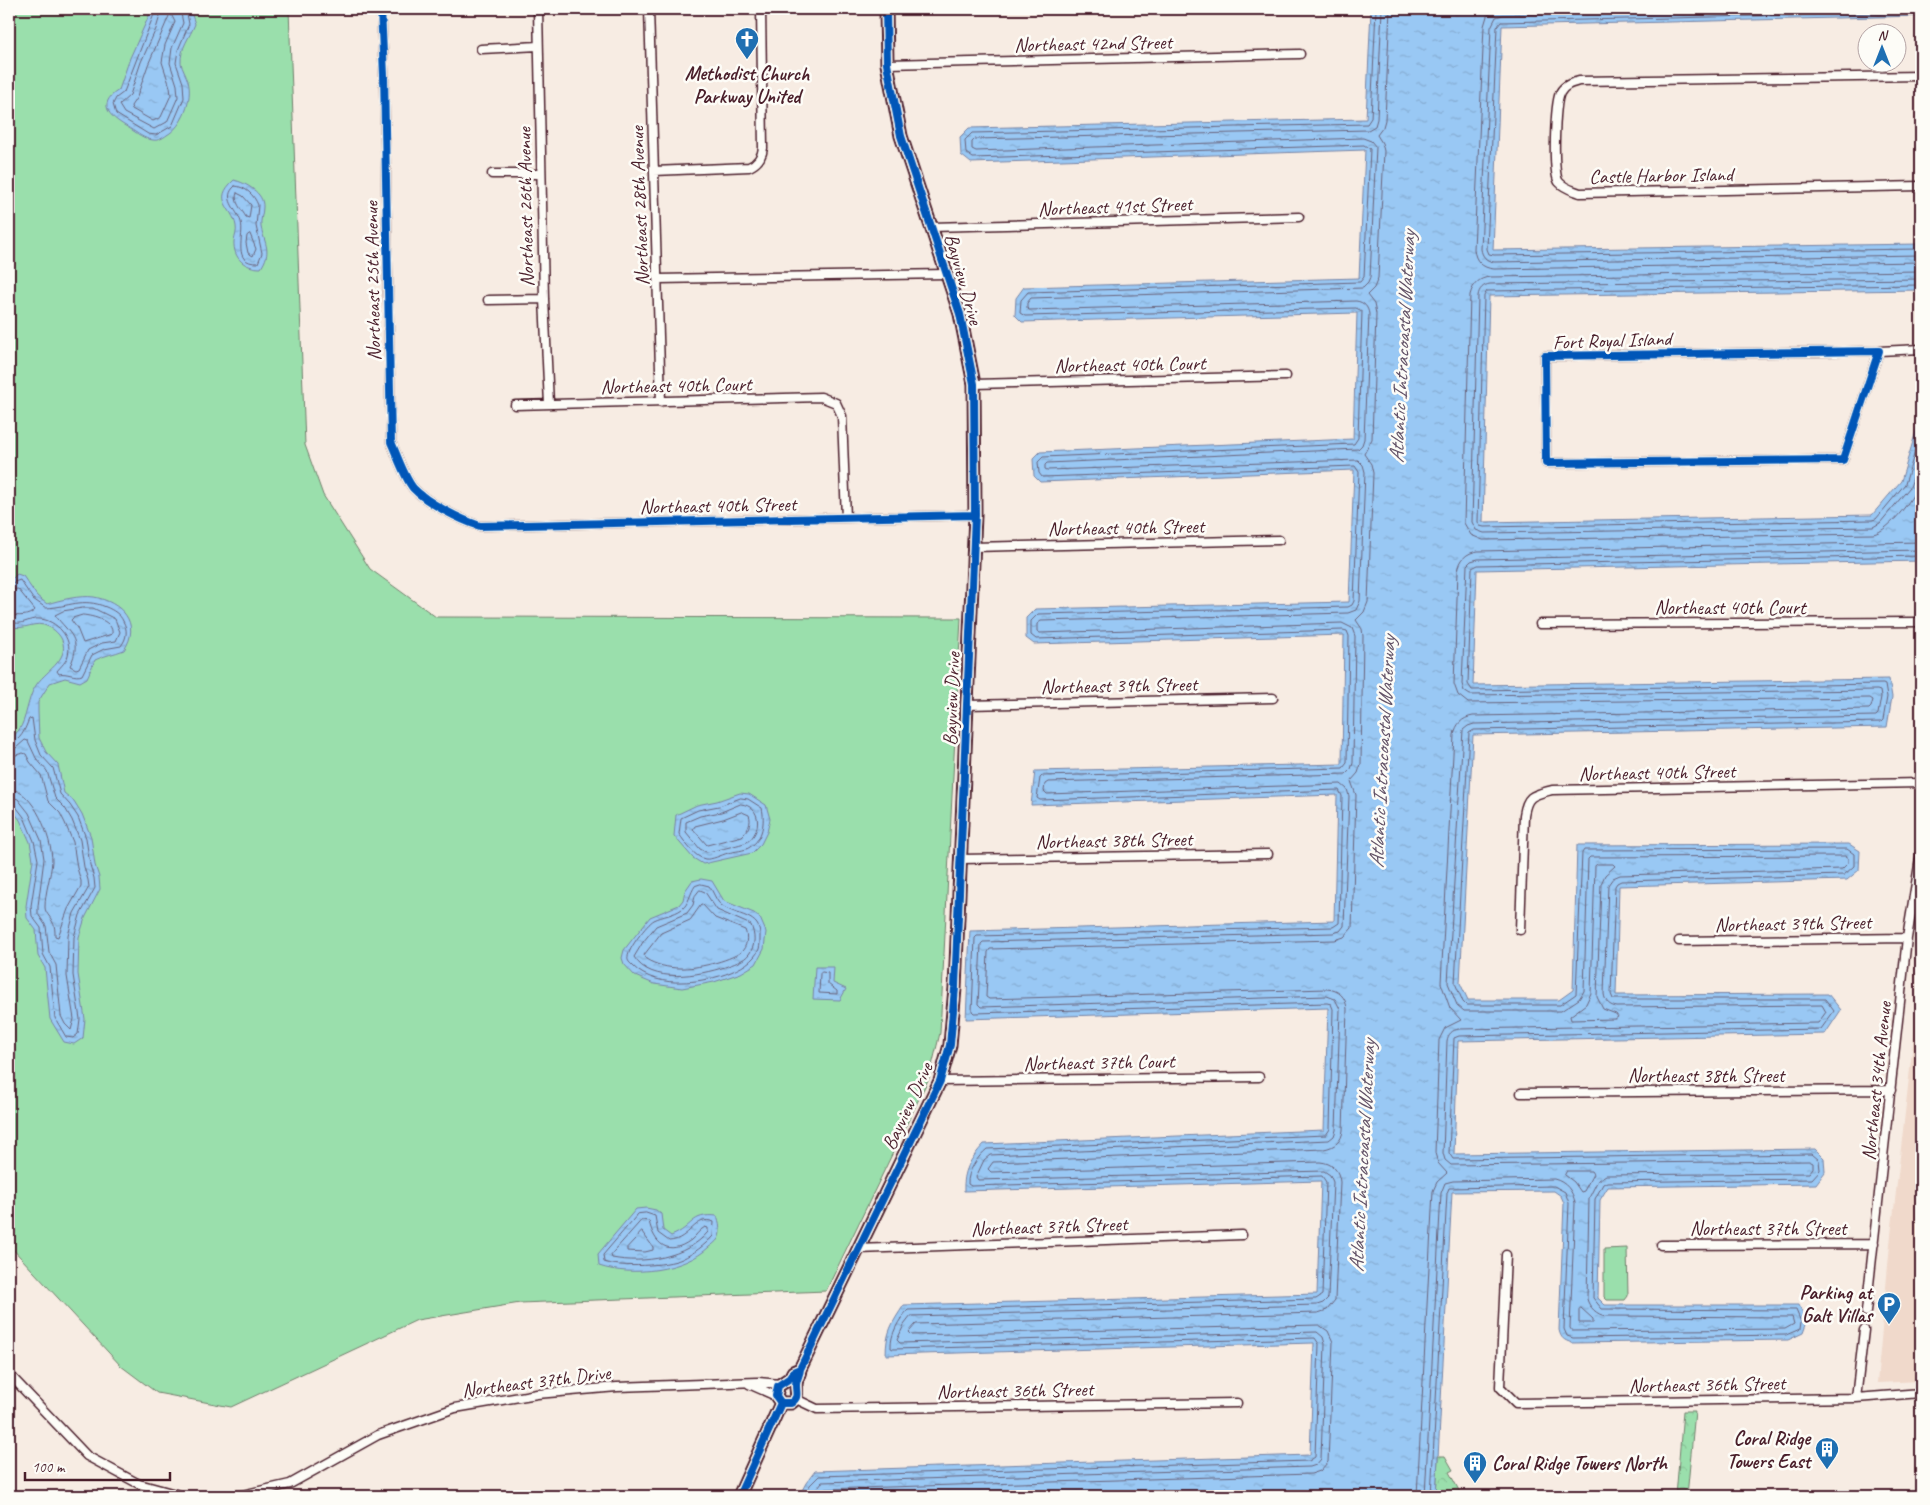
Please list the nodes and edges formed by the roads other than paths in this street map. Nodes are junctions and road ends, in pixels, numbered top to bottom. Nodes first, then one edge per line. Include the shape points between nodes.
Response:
1 (381, 9) edge
2 (538, 9) edge
3 (649, 9) edge
4 (761, 9) edge
5 (886, 9) edge
6 (538, 46) junction
7 (481, 49) dead end
8 (1300, 54) dead end
9 (887, 64) junction
10 (1921, 76) edge
11 (654, 171) junction
12 (492, 174) dead end
13 (541, 174) junction
14 (1921, 186) edge
15 (1299, 217) dead end
16 (932, 227) junction
17 (946, 274) junction
18 (658, 280) junction
19 (544, 299) junction
20 (488, 300) dead end
21 (1921, 349) edge
22 (1879, 351) junction
23 (1286, 376) dead end
24 (974, 384) junction
25 (661, 402) junction
26 (549, 404) junction
27 (515, 405) dead end
28 (975, 515) junction
29 (846, 518) junction
30 (464, 521) joint
31 (1279, 540) dead end
32 (973, 547) junction
33 (1921, 622) edge
34 (1540, 624) dead end
35 (1273, 698) dead end
36 (967, 705) junction
37 (1921, 783) edge
38 (1921, 853) edge
39 (1268, 854) dead end
40 (960, 859) junction
41 (1520, 930) dead end
42 (1907, 938) junction
43 (1680, 941) dead end
44 (1259, 1077) dead end
45 (940, 1081) junction
46 (1891, 1090) junction
47 (1521, 1093) dead end
48 (1242, 1235) dead end
49 (1874, 1244) junction
50 (1661, 1245) dead end
51 (858, 1249) junction
52 (1506, 1255) dead end
53 (1866, 1312) dead end
54 (1864, 1330) dead end
55 (9, 1374) edge
56 (749, 1384) junction
57 (787, 1384) junction
58 (1921, 1393) edge
59 (1856, 1398) junction
60 (779, 1399) junction
61 (796, 1399) junction
62 (1237, 1403) dead end
63 (183, 1496) edge
64 (225, 1496) edge
65 (739, 1496) edge

1 - 30 street, Northeast 25th Avenue via 391,442 413,487
2 - 6 street, Northeast 26th Avenue
3 - 11 street, Northeast 28th Avenue
4 - 11 street via 764,148 759,160 749,167
5 - 9 street, Bayview Drive
6 - 7 street
6 - 13 street, Northeast 26th Avenue
8 - 9 street, Northeast 42nd Street
9 - 16 street, Bayview Drive via 901,136
10 - 14 street, Castle Harbor Island via 1579,81 1569,84 1561,92 1555,162 1555,175 1559,182 1580,192
11 - 18 street, Northeast 28th Avenue
12 - 13 street
13 - 19 street, Northeast 26th Avenue
15 - 16 street, Northeast 41st Street
16 - 17 street, Bayview Drive
17 - 18 street
17 - 24 street, Bayview Drive via 960,314
18 - 25 street, Northeast 28th Avenue
19 - 20 street
19 - 26 street, Northeast 26th Avenue
21 - 22 street
22 - 22 street, Fort Royal Island via 1545,356 1546,464 1843,460
23 - 24 street, Northeast 40th Court
24 - 28 street, Bayview Drive
25 - 26 street, Northeast 40th Court
25 - 29 street, Northeast 40th Court via 821,397 836,403 842,416
26 - 27 street, Northeast 40th Court
28 - 29 street, Northeast 40th Street
28 - 32 street, Bayview Drive
29 - 30 street, Northeast 40th Street via 480,526
31 - 32 street, Northeast 40th Street
32 - 36 street, Bayview Drive
33 - 34 street, Northeast 40th Court
35 - 36 street, Northeast 39th Street
36 - 40 street, Bayview Drive
37 - 41 street, Northeast 40th Street via 1552,790 1533,795 1526,803 1524,815
38 - 42 street, Northeast 34th Avenue
39 - 40 street, Northeast 38th Street
40 - 45 street, Bayview Drive via 950,1045
42 - 43 street, Northeast 39th Street
42 - 46 street, Northeast 34th Avenue
44 - 45 street, Northeast 37th Court
45 - 51 street, Bayview Drive
46 - 47 street, Northeast 38th Street
46 - 49 street, Northeast 34th Avenue
48 - 51 street, Northeast 37th Street
49 - 50 street, Northeast 37th Street
49 - 53 street, Northeast 34th Avenue
51 - 57 street, Bayview Drive via 800,1369 800,1376
52 - 59 street, Northeast 36th Street via 1500,1387 1516,1403
54 - 59 street
55 - 63 street via 87,1456 139,1484
56 - 57 street, Northeast 37th Drive
56 - 60 street, Northeast 37th Drive
56 - 64 street, Northeast 37th Drive via 617,1386 537,1394 455,1408 378,1435 290,1484
57 - 60 street, Bayview Drive via 776,1389
57 - 61 street, Bayview Drive via 798,1393
58 - 59 street, Northeast 36th Street
60 - 61 street via 791,1403
60 - 65 street, Bayview Drive
61 - 62 street, Northeast 36th Street via 816,1409

